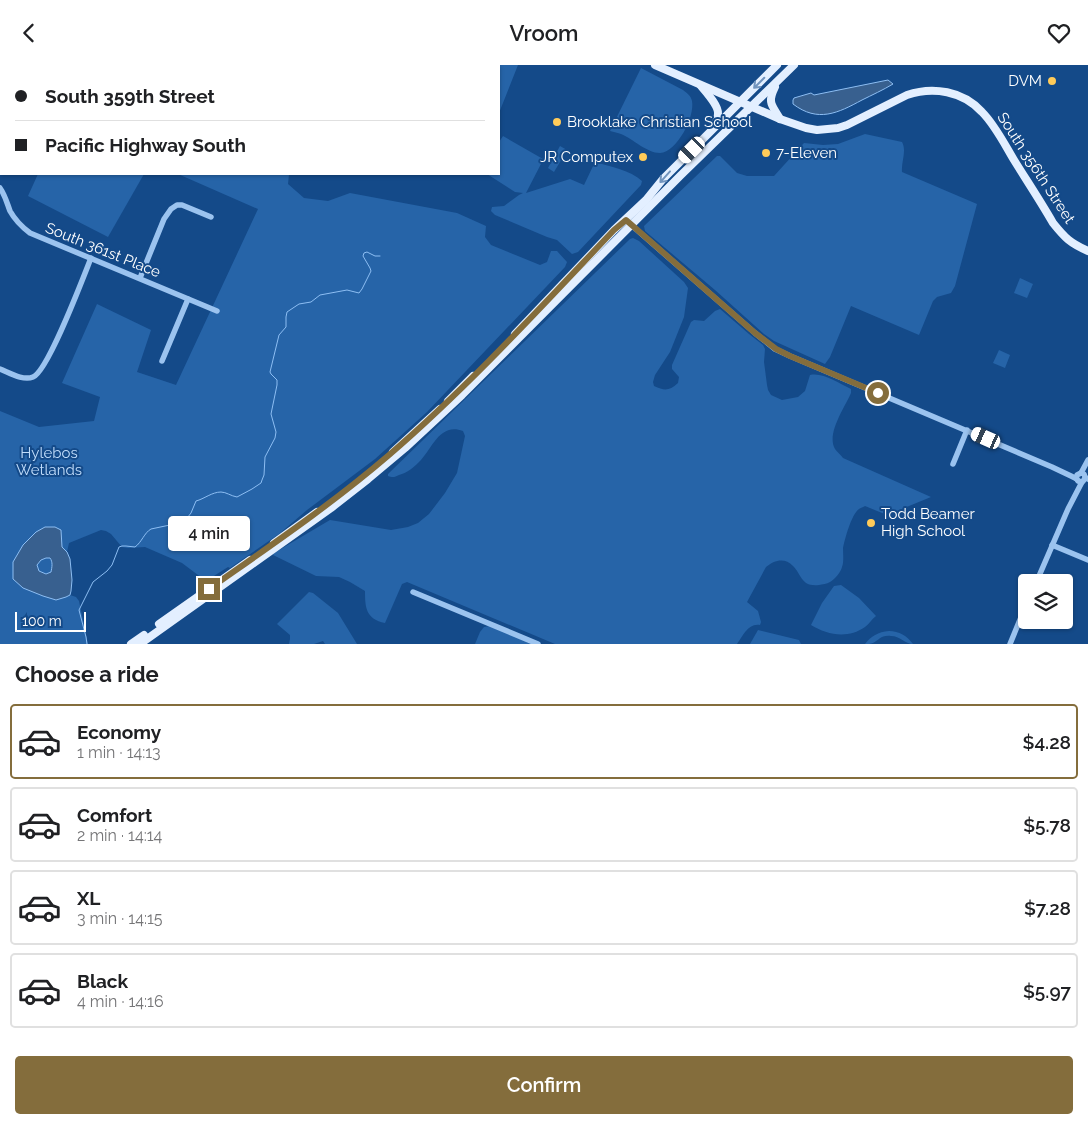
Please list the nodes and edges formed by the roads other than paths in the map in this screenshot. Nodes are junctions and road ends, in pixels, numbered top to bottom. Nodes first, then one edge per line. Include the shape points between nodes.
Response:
1 (655, 65) edge
2 (777, 65) edge
3 (794, 65) edge
4 (779, 80) junction
5 (700, 85) junction
6 (741, 101) junction
7 (752, 106) junction
8 (780, 119) junction
9 (711, 131) junction
10 (0, 188) edge
11 (211, 217) dead end
12 (629, 222) junction
13 (1088, 251) edge
14 (91, 258) junction
15 (140, 278) junction
16 (188, 299) junction
17 (218, 311) dead end
18 (162, 361) dead end
19 (0, 369) edge
20 (967, 430) junction
21 (1088, 461) edge
22 (953, 464) dead end
23 (1082, 478) edge
24 (1052, 545) junction
25 (1088, 560) edge
26 (1040, 574) edge
27 (413, 592) dead end
28 (1018, 624) edge
29 (131, 644) edge
30 (140, 644) edge
31 (538, 644) edge
32 (1010, 644) edge

1 - 5 main road, South 356th Street
2 -> 6 main road
3 - 4 main road
4 - 7 main road
4 - 8 main road via 770,102
5 - 6 main road, South 356th Street
5 - 9 main road via 718,110
6 - 7 main road, South 356th Street
6 - 9 main road
7 - 8 main road, South 356th Street
7 - 12 main road
8 - 13 main road, South 356th Street via 806,128 833,129 917,91 936,90 956,95 983,112 1053,223 1073,244
9 -> 12 main road via 663,179
10 - 14 street, South 361st Place via 22,228
11 - 15 street via 182,205 171,209
12 - 20 street via 776,349
12 - 29 main road via 614,230 466,384 388,456 320,510
12 - 30 main road via 462,395 405,448 331,508
14 - 15 street, South 361st Place
14 - 19 street via 42,370 33,377 22,377
15 - 16 street, South 361st Place
16 - 17 street, South 361st Place
16 - 18 street
20 - 22 street
20 - 23 street
21 - 23 street
23 - 24 street
24 - 25 street
24 - 26 street
27 - 31 street
28 - 32 street

